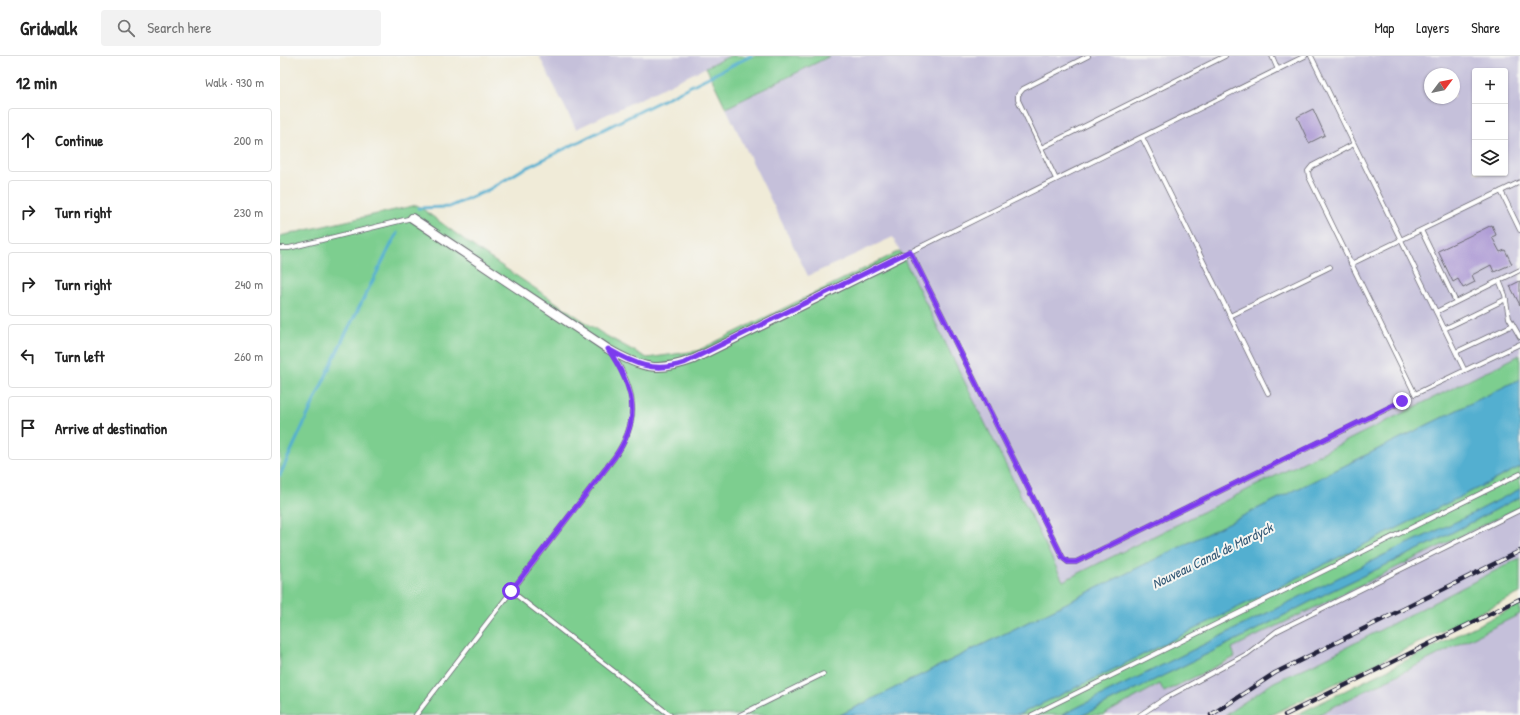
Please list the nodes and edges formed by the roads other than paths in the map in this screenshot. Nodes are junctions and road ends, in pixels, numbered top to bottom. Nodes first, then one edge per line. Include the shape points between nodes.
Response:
1 (1088, 56) edge
2 (1225, 56) edge
3 (1272, 56) edge
4 (1305, 56) edge
5 (1311, 56) edge
6 (1278, 70) junction
7 (1142, 137) junction
8 (1354, 144) junction
9 (1041, 148) junction
10 (1056, 179) junction
11 (1520, 182) edge
12 (1501, 191) junction
13 (412, 218) joint
14 (1421, 230) junction
15 (1520, 230) edge
16 (1401, 240) junction
17 (280, 248) edge
18 (910, 251) junction
19 (902, 256) joint
20 (1351, 264) junction
21 (1330, 267) dead end
22 (1520, 270) edge
23 (1499, 280) junction
24 (1506, 299) junction
25 (1456, 302) junction
26 (1436, 312) junction
27 (1230, 316) junction
28 (1513, 325) junction
29 (1444, 329) junction
30 (1520, 337) edge
31 (1520, 344) edge
32 (608, 349) junction
33 (1456, 352) junction
34 (1464, 369) junction
35 (1268, 393) dead end
36 (1402, 401) dead end
37 (1520, 474) edge
38 (1520, 510) edge
39 (511, 591) junction
40 (822, 674) dead end
41 (416, 715) edge
42 (670, 715) edge
43 (740, 715) edge
44 (1032, 715) edge
45 (1140, 715) edge

1 - 9 lane via 1019,92 1018,100
2 - 9 lane
3 - 6 lane
4 - 6 lane
5 - 8 lane
6 - 7 lane
7 - 10 lane
7 - 27 lane
8 - 16 lane
8 - 20 lane via 1316,164 1310,168 1308,174
9 - 10 lane
10 - 18 lane
11 - 12 lane
12 - 14 lane
12 - 15 lane
13 - 17 lane
13 - 32 street
14 - 16 lane
14 - 25 lane
16 - 20 lane
16 - 26 lane
18 - 19 lane
18 - 36 lane via 1063,558 1068,562 1076,562
19 - 32 street via 676,366 647,366 632,362
20 - 34 lane via 1415,394
21 - 27 lane
22 - 23 lane
23 - 24 lane
23 - 25 lane
24 - 28 lane
24 - 29 lane
25 - 26 lane
26 - 29 lane
27 - 35 lane
28 - 30 lane
28 - 33 lane
29 - 33 lane
31 - 34 lane
32 - 39 lane via 624,374 629,389 632,414 628,436 614,458
33 - 34 lane
37 - 44 lane
38 - 45 lane via 1277,631 1247,654 1167,697
39 - 41 lane
39 - 42 lane
40 - 43 lane

